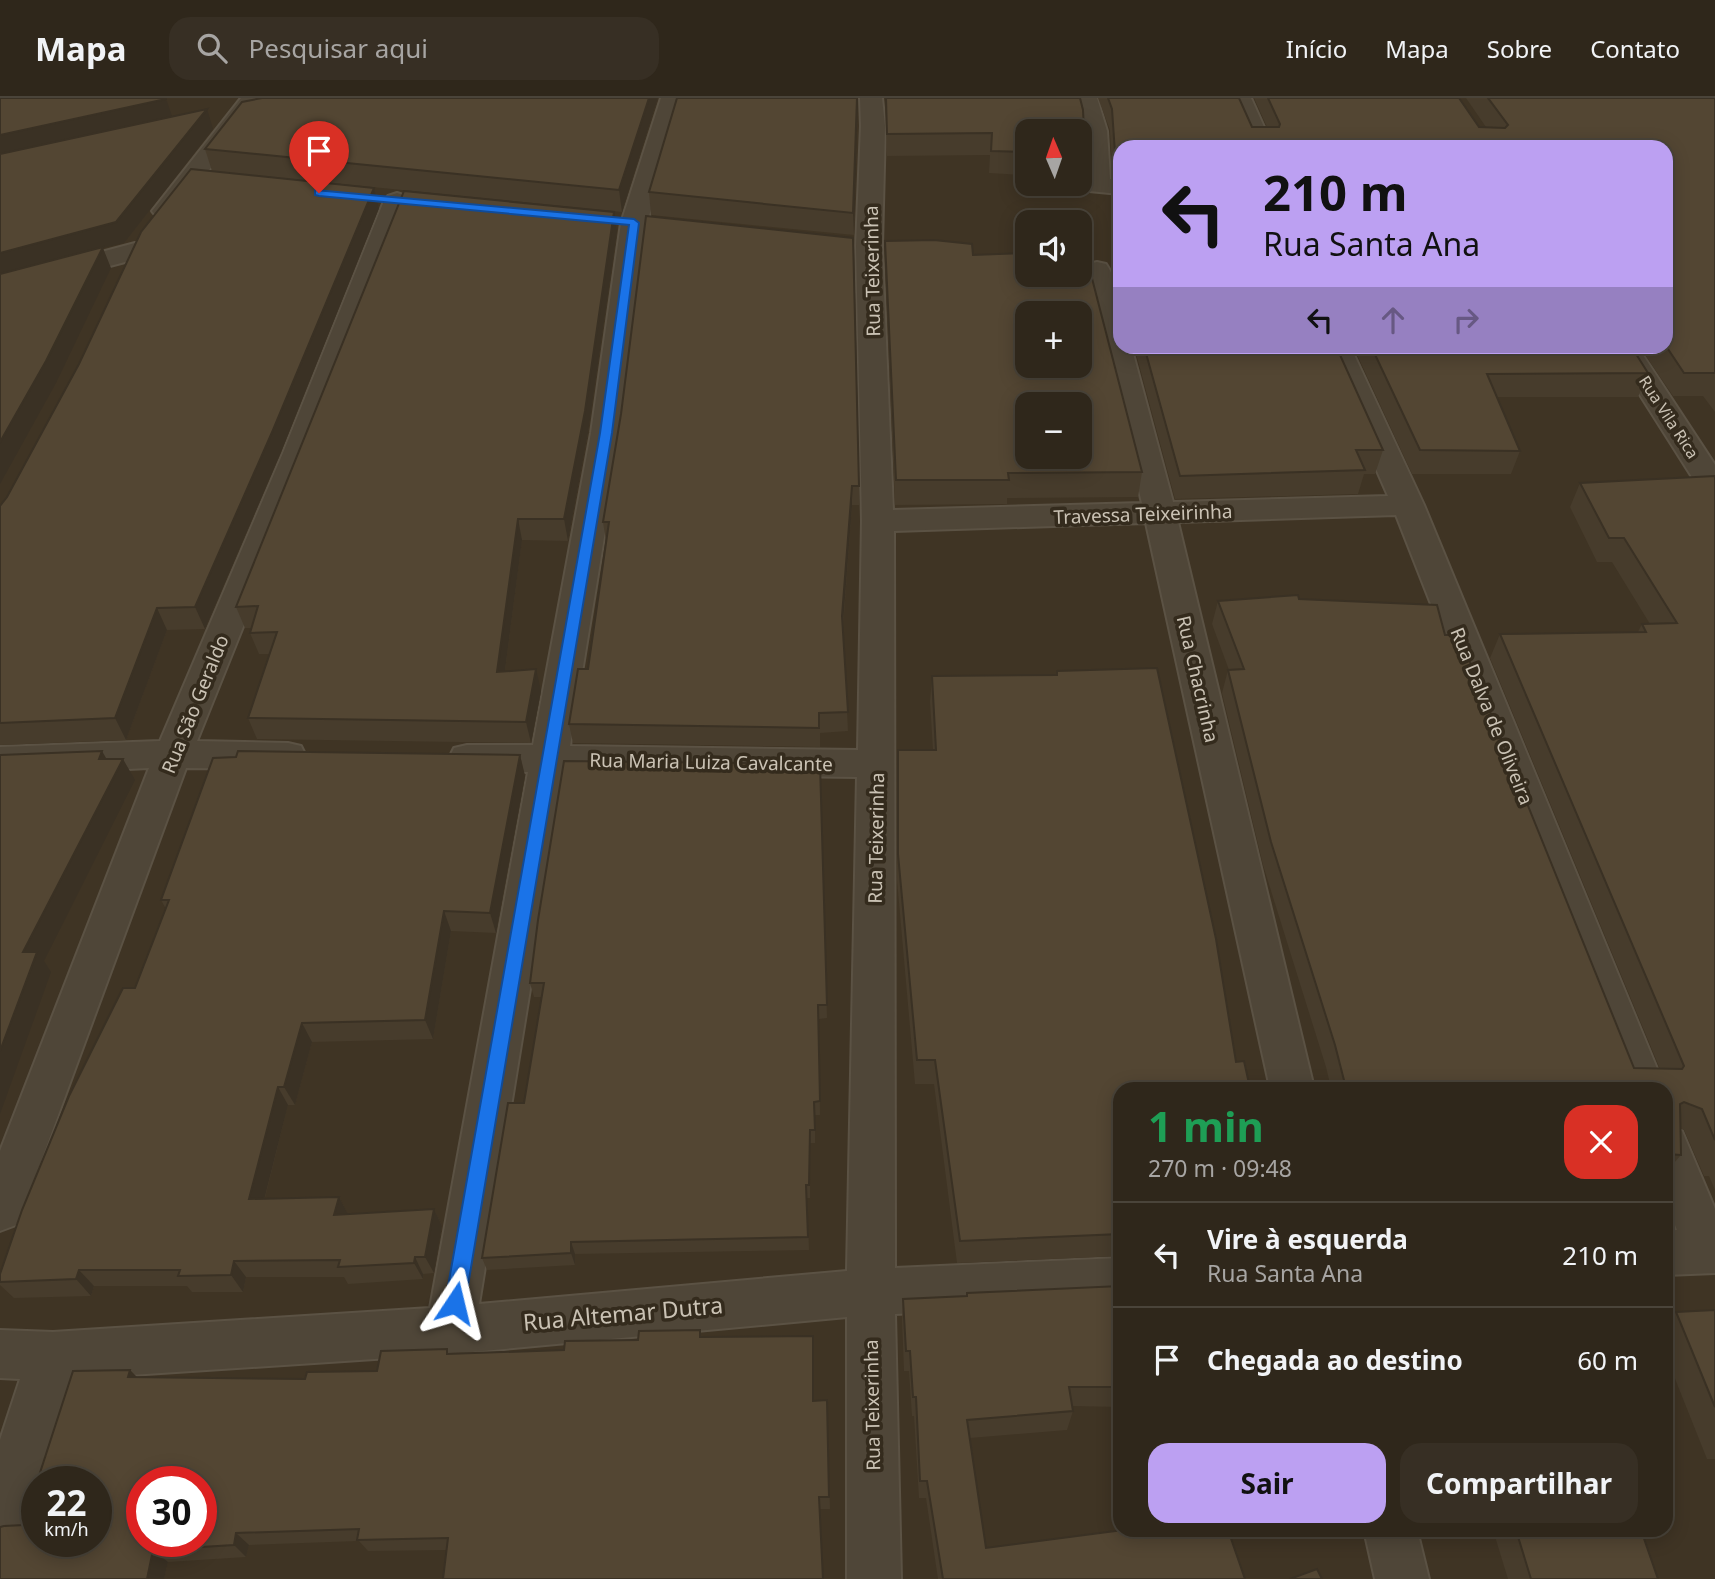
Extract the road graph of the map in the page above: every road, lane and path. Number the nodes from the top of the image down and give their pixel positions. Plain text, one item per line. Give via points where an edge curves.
1 (672, 98) edge
2 (871, 98) edge
3 (1086, 98) edge
4 (1240, 98) edge
5 (235, 113) edge
6 (1258, 140) edge
7 (189, 179) junction
8 (216, 182) edge
9 (1109, 187) edge
10 (397, 201) edge
11 (135, 251) junction
12 (1099, 270) edge
13 (0, 287) edge
14 (118, 287) edge
15 (1113, 326) edge
16 (1120, 354) edge
17 (1340, 354) edge
18 (1628, 354) edge
19 (1715, 489) edge
20 (1408, 505) junction
21 (1160, 513) junction
22 (878, 522) junction
23 (173, 754) junction
24 (327, 757) edge
25 (438, 758) edge
26 (549, 760) junction
27 (0, 761) edge
28 (877, 764) junction
29 (1291, 1082) edge
30 (1641, 1082) edge
31 (1673, 1169) edge
32 (0, 1210) edge
33 (1697, 1252) edge
34 (1113, 1282) edge
35 (870, 1292) junction
36 (450, 1330) junction
37 (0, 1354) edge
38 (53, 1356) junction
39 (0, 1518) edge
40 (1393, 1537) edge
41 (874, 1579) edge
42 (1402, 1579) edge

1 - 26 street via 635,223 606,433
2 - 22 street, Rua Teixerinha via 869,246
3 - 9 street
4 - 6 street
5 - 7 street
7 - 8 street
7 - 11 street
10 - 23 street, Rua São Geraldo
11 - 13 street
11 - 14 street
12 - 15 street, Rua Chacrinha
16 - 21 street, Rua Chacrinha
17 - 20 street, Rua Dalva de Oliveira
18 - 19 street, Rua Vila Rica
20 - 21 street, Travessa Teixeirinha
20 - 30 street, Rua Dalva de Oliveira
21 - 22 street, Travessa Teixeirinha
21 - 29 street, Rua Chacrinha
22 - 28 street, Rua Teixerinha
23 - 24 street
23 - 27 street
23 - 32 street, Rua São Geraldo
25 - 26 street, Rua Maria Luiza Cavalcante
26 - 28 street, Rua Maria Luiza Cavalcante
26 - 36 street
28 - 35 street, Rua Teixerinha
31 - 33 street
34 - 35 street, Rua Altemar Dutra
35 - 36 street, Rua Altemar Dutra
35 - 41 street, Rua Teixerinha
36 - 38 street, Rua Altemar Dutra
37 - 38 street, Rua Altemar Dutra
38 - 39 street
40 - 42 street

